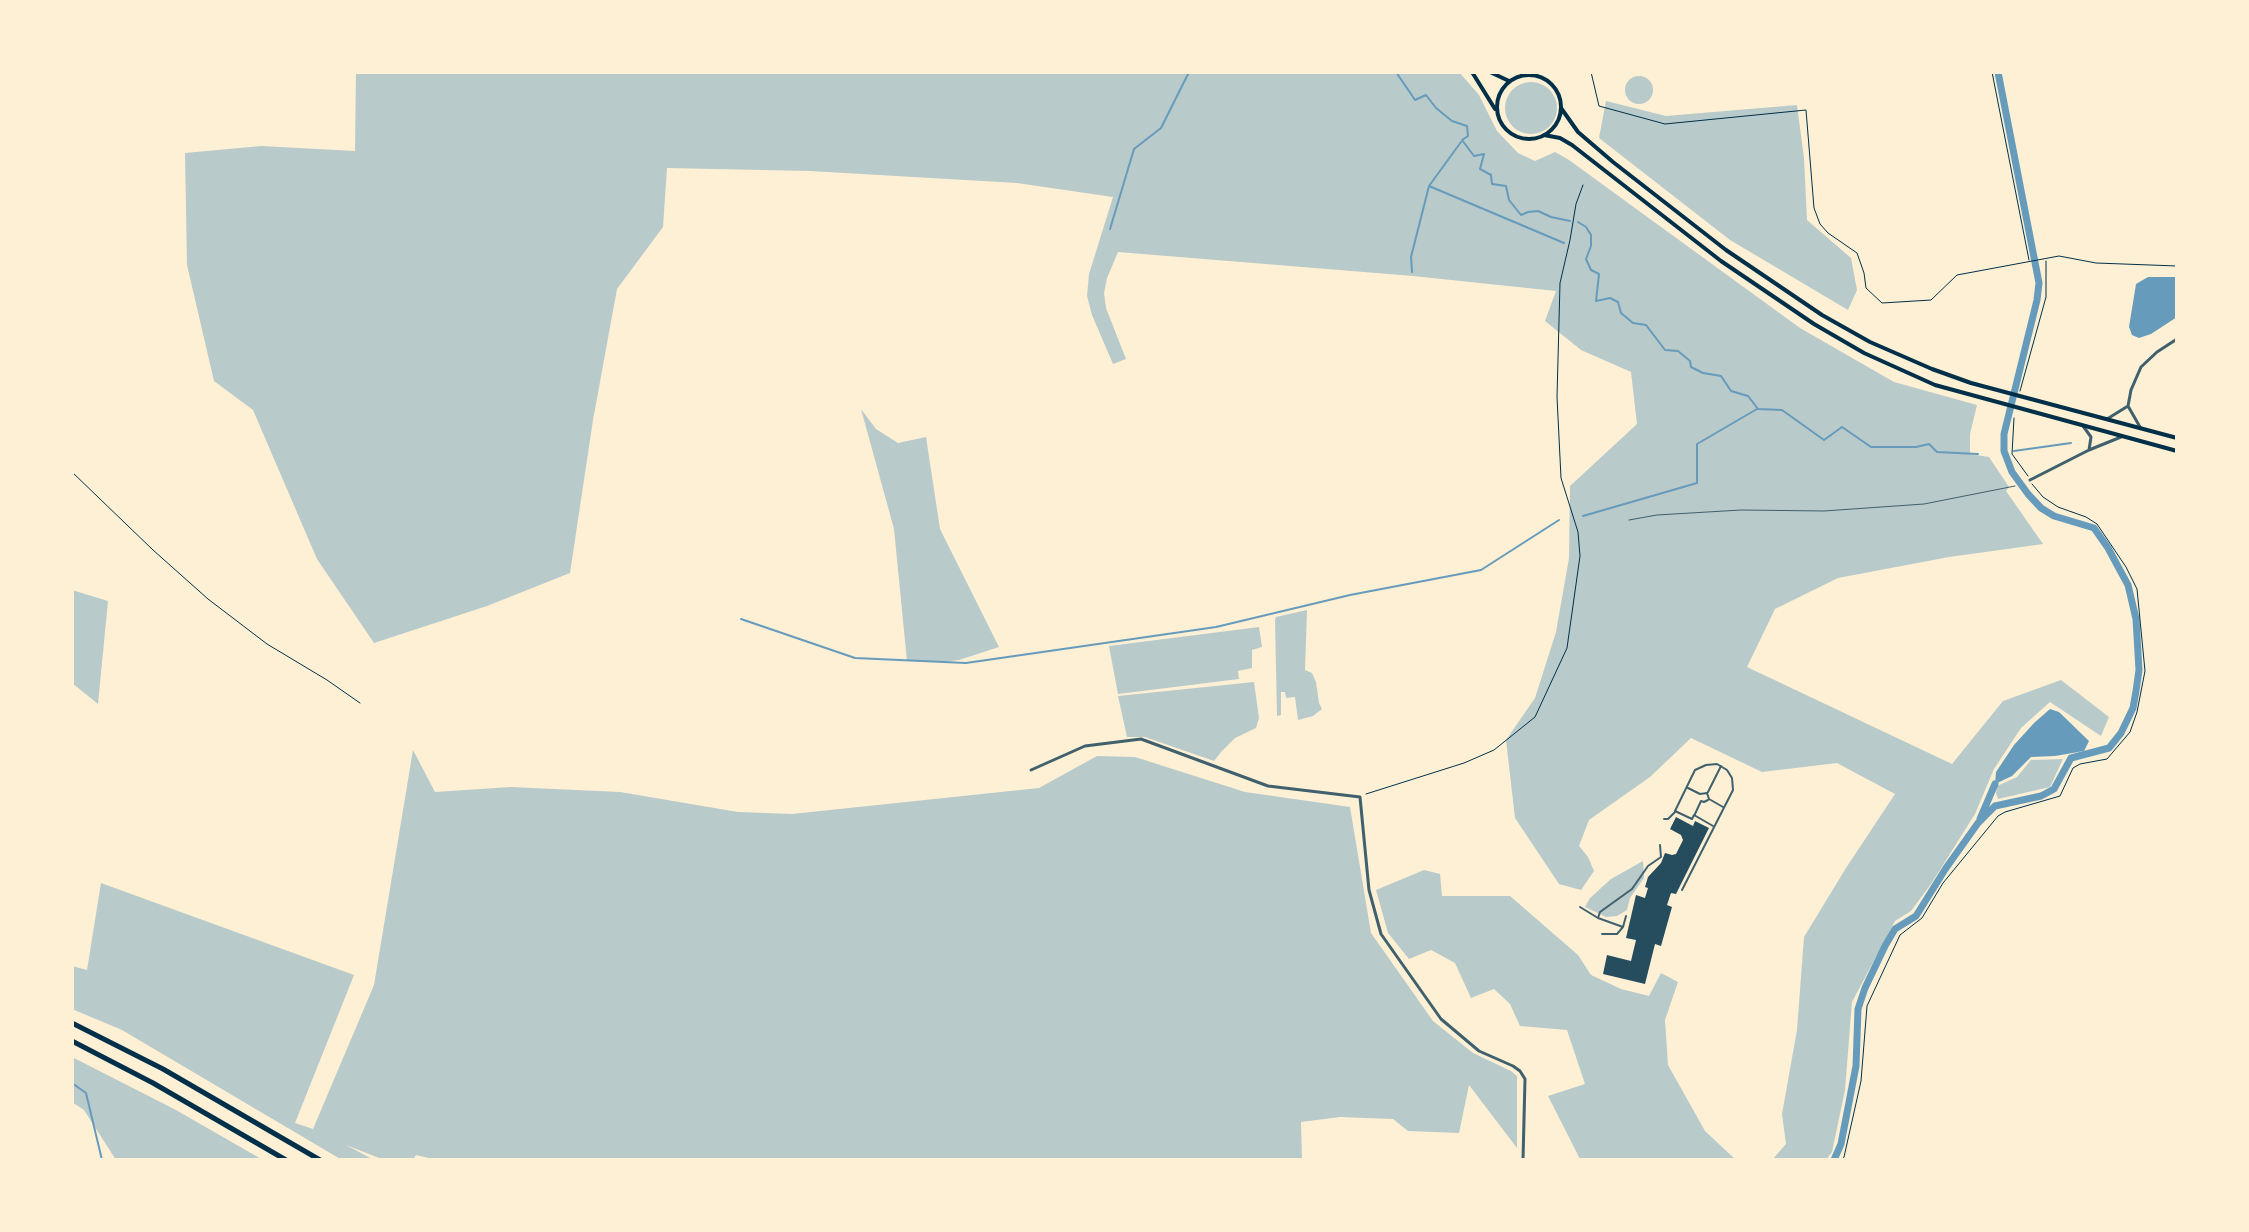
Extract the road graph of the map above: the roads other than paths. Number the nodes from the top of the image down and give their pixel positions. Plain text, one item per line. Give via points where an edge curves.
1 (1472, 72) edge
2 (1490, 72) edge
3 (1510, 81) junction
4 (1561, 108) junction
5 (1498, 115) junction
6 (1544, 135) junction
7 (2177, 339) edge
8 (2128, 406) junction
9 (2107, 419) junction
10 (2083, 426) junction
11 (2140, 428) junction
12 (2124, 436) junction
13 (2177, 438) edge
14 (2089, 450) junction
15 (2177, 451) edge
16 (2029, 480) road end
17 (2015, 486) dead end
18 (1629, 520) dead end
19 (1721, 766) junction
20 (1031, 770) dead end
21 (1688, 788) dead end
22 (1707, 793) junction
23 (1700, 794) junction
24 (1709, 799) junction
25 (1701, 801) junction
26 (1724, 807) junction
27 (1675, 811) junction
28 (1695, 814) dead end
29 (1664, 819) dead end
30 (1713, 826) junction
31 (1660, 845) dead end
32 (1682, 890) dead end
33 (1580, 907) dead end
34 (1626, 916) dead end
35 (1598, 918) junction
36 (1623, 927) junction
37 (1602, 934) dead end
38 (72, 1023) edge
39 (72, 1041) edge
40 (286, 1160) edge
41 (320, 1160) edge
42 (1523, 1160) edge

1 - 5 main road
2 - 3 main road
3 - 4 main road via 1525,75 1544,79 1557,92
3 - 5 main road via 1498,96
4 - 6 main road
4 - 9 main road via 1578,132 1613,162 1726,250 1822,315 1932,369
5 - 6 main road via 1514,135
6 - 10 main road via 1572,145 1721,261 1814,324 1935,385
7 - 8 street via 2141,367
8 - 9 street
8 - 11 street
9 - 11 main road
10 - 12 main road
10 - 14 street via 2091,437
11 - 13 main road
12 - 14 street
12 - 15 main road
14 - 16 street
17 - 18 lane via 1924,504
19 - 22 street
19 - 26 street via 1732,778 1733,790
19 - 27 street via 1695,770
20 - 42 street via 1085,746 1141,739 1268,786 1360,797 1369,890 1381,934 1441,1019 1525,1079
21 - 23 street
22 - 23 street
22 - 24 street
23 - 25 street
24 - 25 street
24 - 26 street
25 - 28 street
26 - 30 street
27 - 29 street
27 - 30 street
30 - 32 street
31 - 35 street via 1661,857
33 - 35 street
34 - 36 street
35 - 36 street
36 - 37 street via 1617,934
38 - 41 highway
39 - 40 highway

